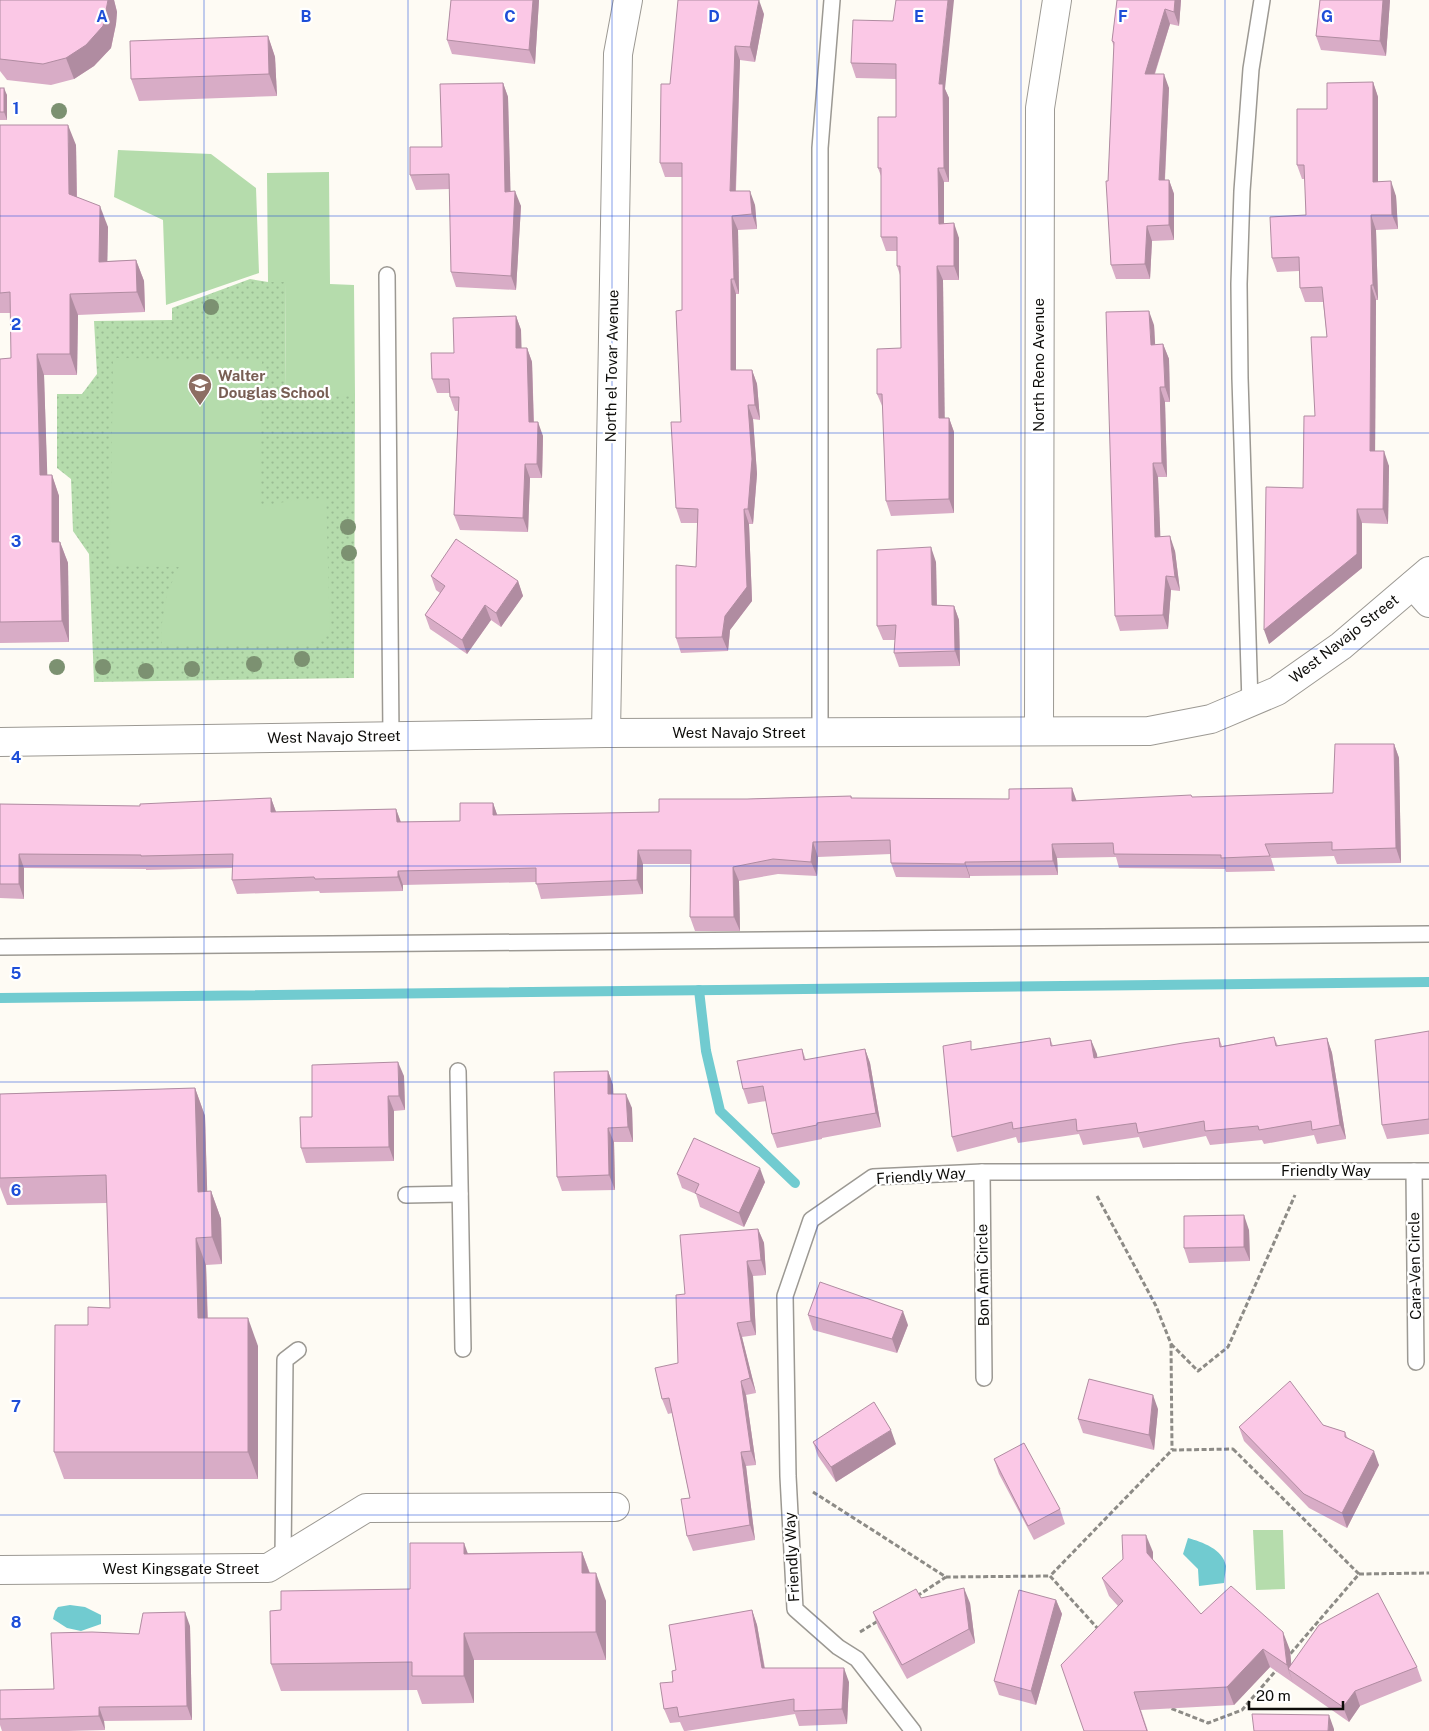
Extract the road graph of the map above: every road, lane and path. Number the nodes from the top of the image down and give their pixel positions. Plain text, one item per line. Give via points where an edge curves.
1 (628, 0) edge
2 (832, 0) edge
3 (1057, 0) edge
4 (1262, 0) edge
5 (387, 275) dead end
6 (1424, 586) edge
7 (1250, 704) junction
8 (1039, 731) junction
9 (820, 732) junction
10 (606, 734) junction
11 (392, 737) junction
12 (0, 742) edge
13 (1429, 934) edge
14 (0, 947) edge
15 (458, 1071) dead end
16 (1305, 1171) junction
17 (1422, 1171) edge
18 (982, 1172) junction
19 (1084, 1172) junction
20 (460, 1194) junction
21 (406, 1195) dead end
22 (1171, 1344) junction
23 (463, 1349) dead end
24 (298, 1350) dead end
25 (1416, 1362) dead end
26 (984, 1378) dead end
27 (1172, 1450) junction
28 (788, 1476) junction
29 (615, 1506) dead end
30 (283, 1559) junction
31 (0, 1570) edge
32 (1429, 1573) edge
33 (1359, 1574) junction
34 (1050, 1576) junction
35 (946, 1578) junction
36 (913, 1599) edge
37 (880, 1620) edge
38 (838, 1647) junction
39 (913, 1731) edge

1 - 10 street, North el Tovar Avenue via 618,54
2 - 9 lane via 820,148
3 - 8 street, North Reno Avenue via 1040,108
4 - 7 lane via 1251,69 1239,284
5 - 11 lane
6 - 7 street, West Navajo Street via 1277,692
7 - 8 street, West Navajo Street via 1211,719 1150,731
8 - 9 street, West Navajo Street
9 - 10 street, West Navajo Street
10 - 11 street, West Navajo Street
11 - 12 street, West Navajo Street
13 - 14 lane
15 - 20 lane
16 - 17 lane, Friendly Way
16 - 19 lane, Friendly Way
16 - 22 path via 1228,1347 1198,1370
17 - 25 lane, Cara-Ven Circle
18 - 19 lane, Friendly Way
18 - 26 lane, Bon Ami Circle
18 - 28 lane, Friendly Way via 873,1177 811,1220 785,1296
19 - 22 path via 1156,1306
20 - 21 lane
20 - 23 lane
22 - 27 path
24 - 30 lane via 285,1360
27 - 33 path via 1233,1449
27 - 34 path
28 - 35 path
28 - 38 lane, Friendly Way via 795,1609
29 - 30 street, West Kingsgate Street via 366,1508
30 - 31 street, West Kingsgate Street via 268,1568
32 - 33 path
33 - 34 path via 1242,1710 1208,1723 1170,1708
34 - 35 path
35 - 36 path
37 - 38 path
38 - 39 lane, Friendly Way via 857,1659

